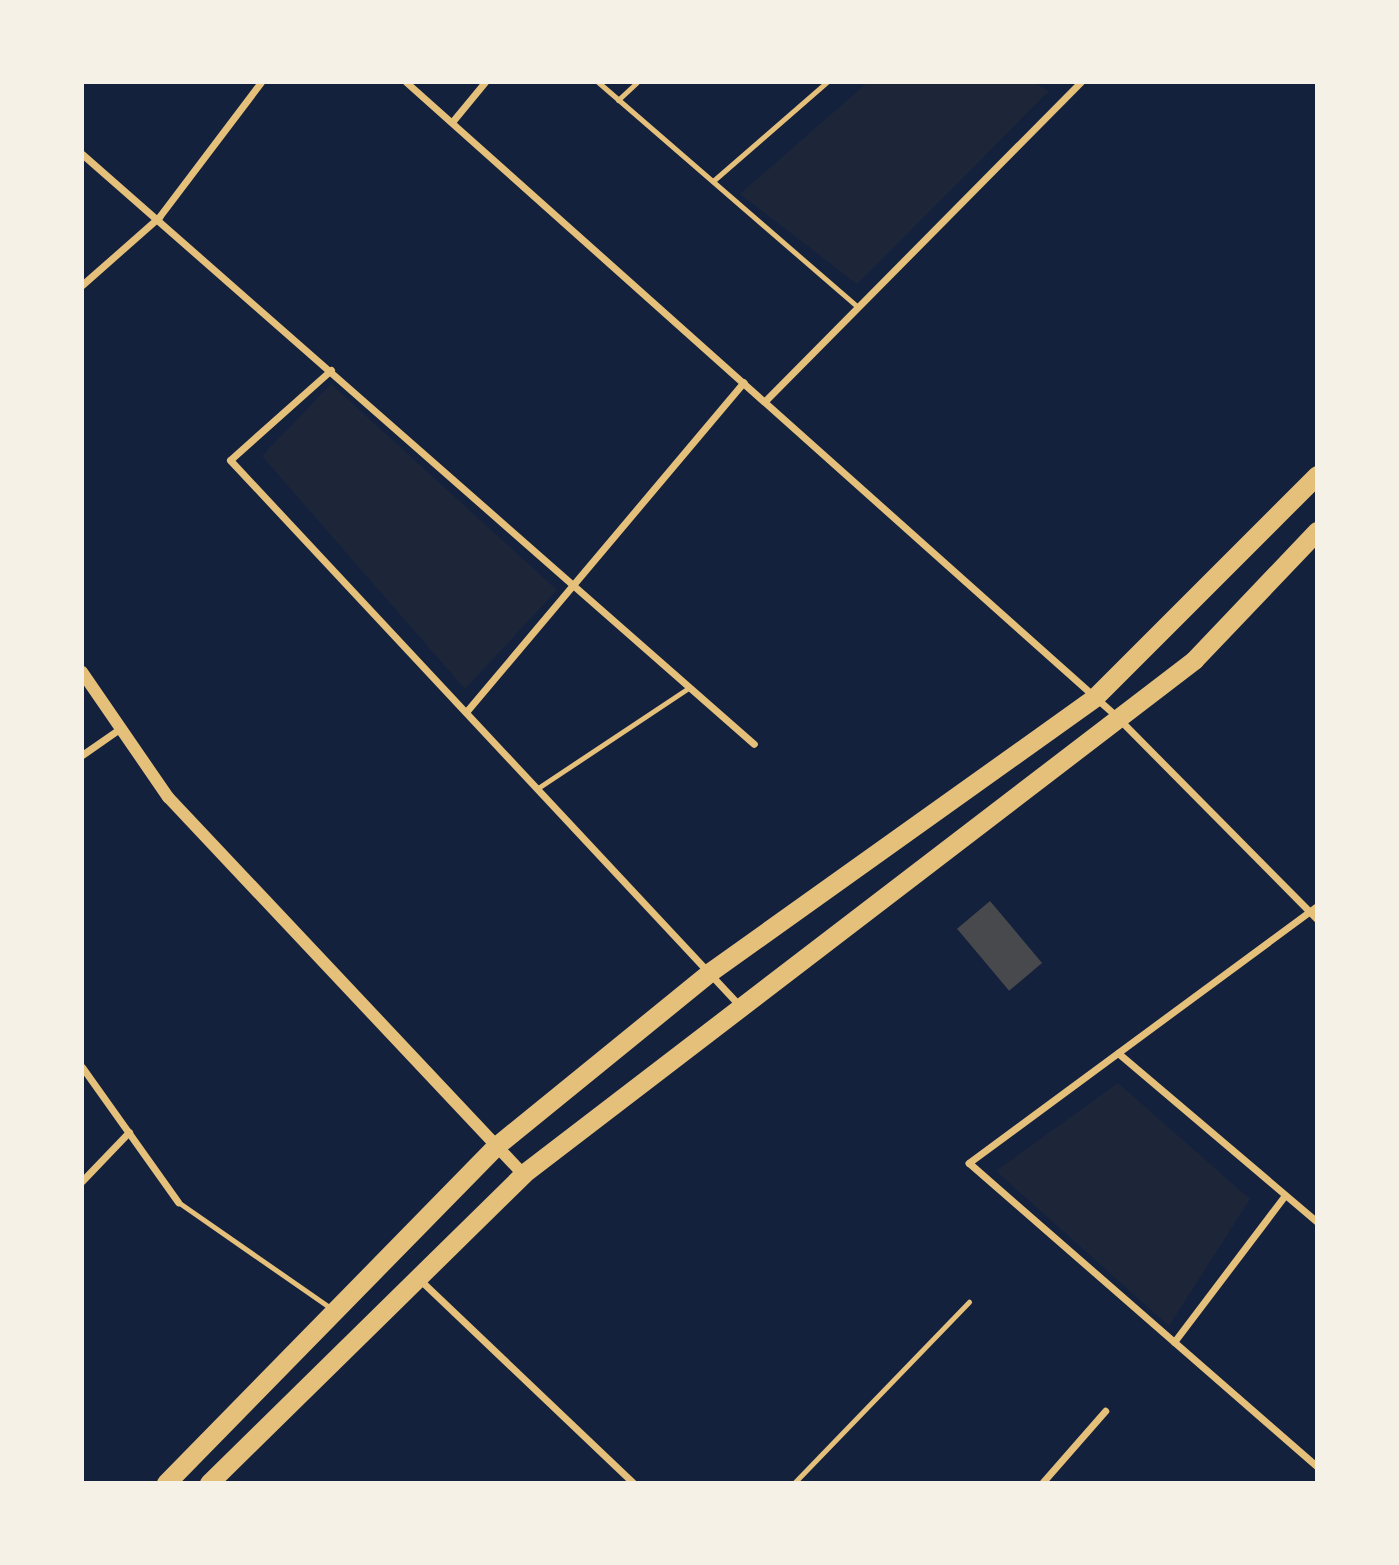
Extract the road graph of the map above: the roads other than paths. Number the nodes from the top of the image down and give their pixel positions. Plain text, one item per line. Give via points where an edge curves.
1 (261, 82) edge
2 (406, 82) edge
3 (485, 82) edge
4 (598, 82) edge
5 (637, 82) edge
6 (827, 82) edge
7 (1076, 84) edge
8 (618, 100) junction
9 (452, 122) junction
10 (82, 154) edge
11 (713, 181) junction
12 (159, 217) junction
13 (82, 285) edge
14 (858, 307) junction
15 (331, 370) junction
16 (744, 382) junction
17 (765, 401) junction
18 (1317, 475) edge
19 (1317, 531) edge
20 (576, 587) junction
21 (82, 672) edge
22 (690, 687) junction
23 (1095, 697) junction
24 (466, 712) junction
25 (1115, 715) junction
26 (121, 728) junction
27 (754, 744) dead end
28 (82, 755) edge
29 (538, 788) junction
30 (1317, 906) edge
31 (1310, 913) junction
32 (1317, 919) edge
33 (710, 972) junction
34 (739, 1005) junction
35 (1118, 1054) junction
36 (82, 1067) edge
37 (129, 1132) junction
38 (496, 1146) junction
39 (523, 1174) junction
40 (82, 1181) edge
41 (1285, 1195) junction
42 (178, 1202) joint
43 (1317, 1222) edge
44 (416, 1277) junction
45 (969, 1302) dead end
46 (334, 1310) junction
47 (1174, 1342) junction
48 (1105, 1410) dead end
49 (1317, 1467) edge
50 (166, 1483) edge
51 (209, 1483) edge
52 (633, 1483) edge
53 (794, 1483) edge
54 (1042, 1483) edge

1 - 12 street
2 - 9 street
3 - 9 street
4 - 8 lane
5 - 8 lane
6 - 11 lane
7 - 14 street
8 - 11 lane
9 - 16 street
10 - 12 street
11 - 14 lane
12 - 13 street
12 - 15 street
14 - 17 street
15 - 20 street
15 - 24 street via 230,460
16 - 17 street
16 - 20 street
17 - 23 street
18 - 23 highway
19 - 25 highway via 1194,660
20 - 22 street
20 - 24 street
21 - 26 street
22 - 27 street
22 - 29 lane
23 - 25 street
23 - 33 highway
24 - 29 street
25 - 31 street
25 - 34 highway
26 - 28 street
26 - 38 street via 168,797
29 - 33 street
30 - 31 street
31 - 32 street
31 - 35 street
33 - 34 street
33 - 38 highway
34 - 39 highway
35 - 41 street
35 - 47 street via 969,1163
36 - 37 street
37 - 40 street
37 - 42 street
38 - 39 street
38 - 46 highway
39 - 44 highway
41 - 43 street
41 - 47 street
42 - 46 lane
44 - 51 highway
44 - 52 street
45 - 53 lane
46 - 50 highway
47 - 49 street
48 - 54 street

